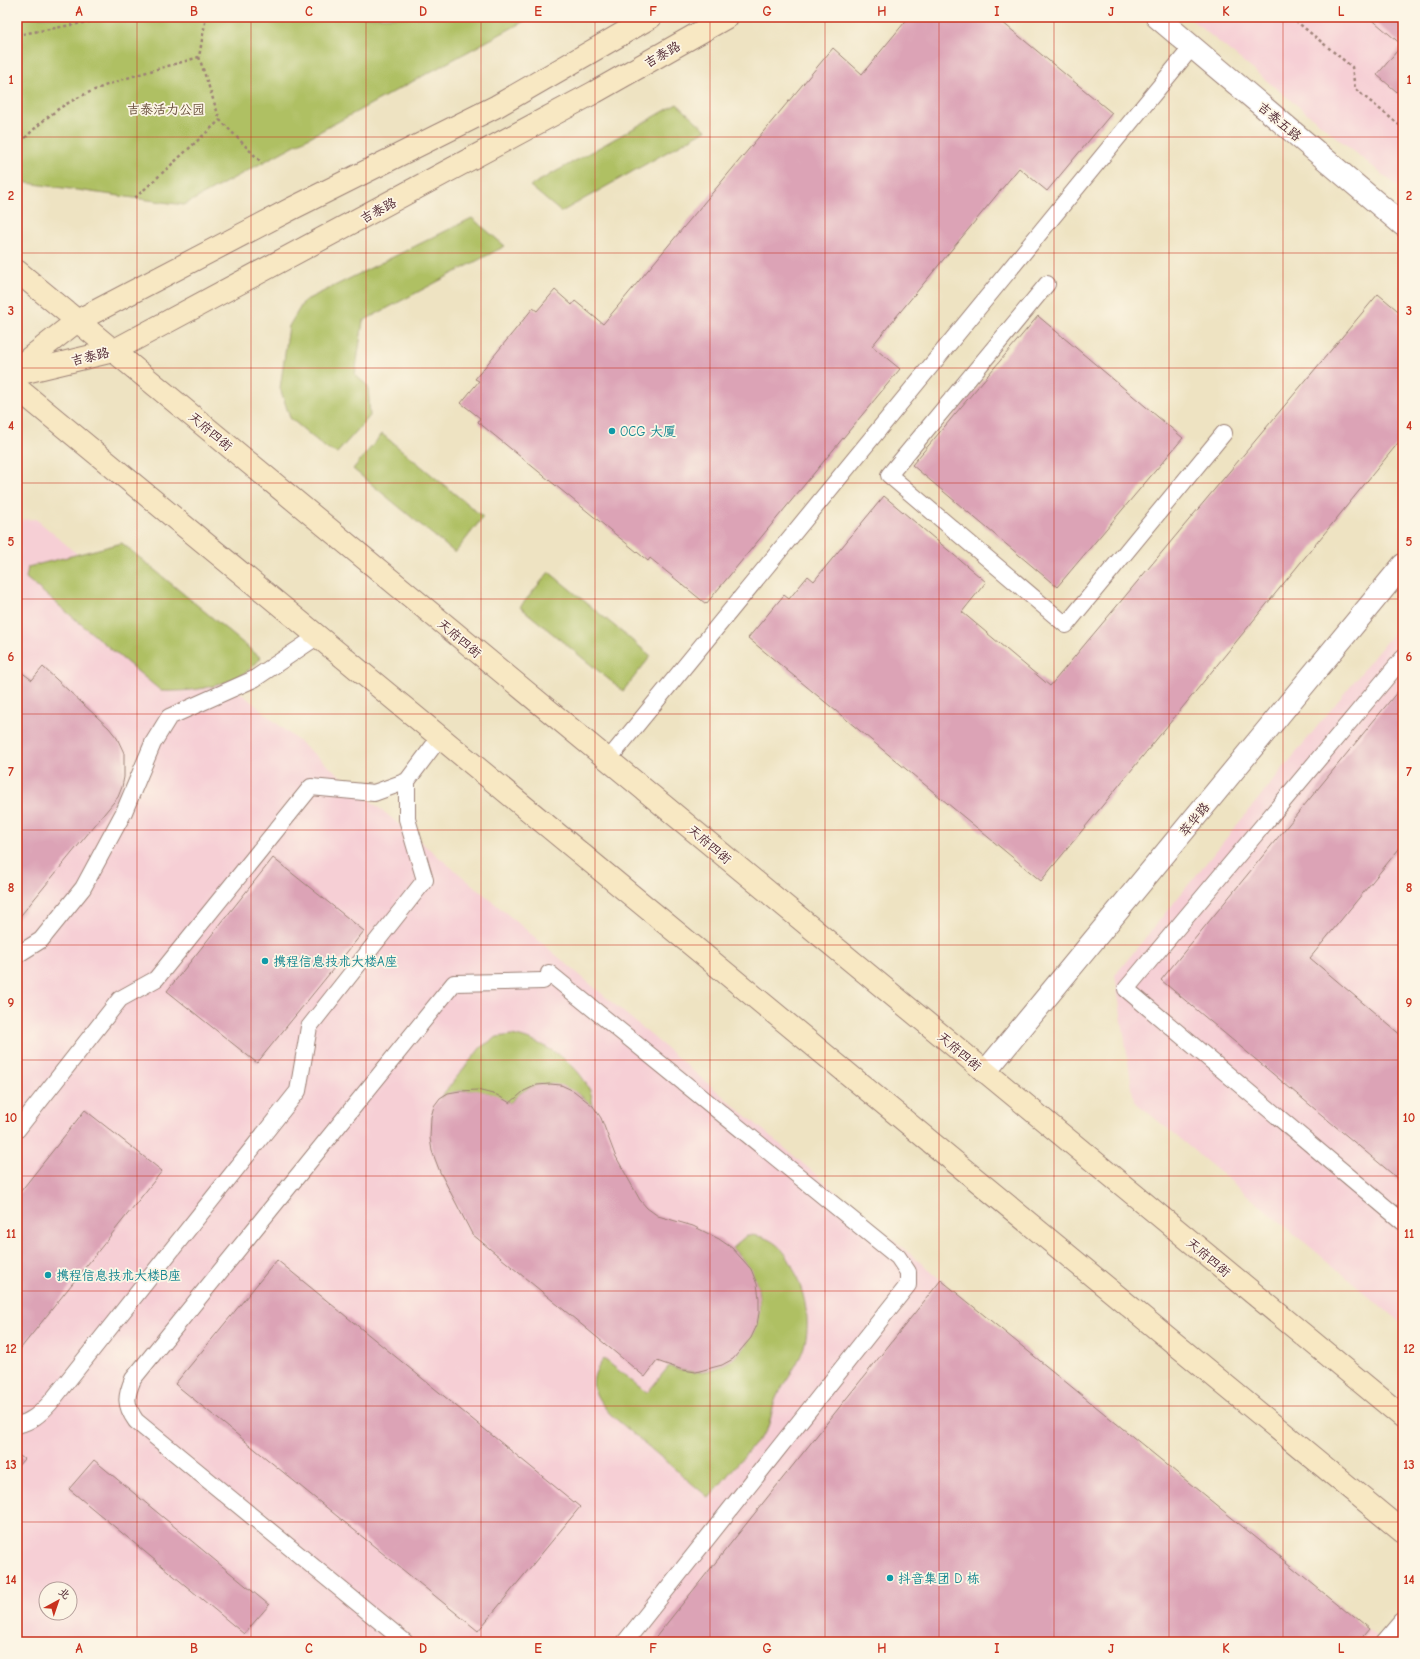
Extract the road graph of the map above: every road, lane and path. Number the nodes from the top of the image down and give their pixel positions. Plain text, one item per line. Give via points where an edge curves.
1 (115, 17) edge
2 (206, 17) edge
3 (651, 17) edge
4 (727, 17) edge
5 (1156, 17) edge
6 (1291, 17) edge
7 (17, 35) edge
8 (1192, 47) junction
9 (198, 57) junction
10 (220, 120) junction
11 (1403, 128) edge
12 (17, 147) edge
13 (262, 163) dead end
14 (135, 198) dead end
15 (1403, 225) edge
16 (17, 271) edge
17 (1047, 284) dead end
18 (77, 321) junction
19 (113, 351) junction
20 (17, 368) edge
21 (17, 374) edge
22 (17, 388) edge
23 (1224, 433) dead end
24 (1403, 565) edge
25 (318, 636) junction
26 (1403, 658) edge
27 (440, 737) junction
28 (608, 760) junction
29 (408, 781) junction
30 (17, 956) edge
31 (986, 1072) junction
32 (17, 1130) edge
33 (1403, 1222) edge
34 (1403, 1417) edge
35 (17, 1425) edge
36 (1403, 1532) edge
37 (1403, 1620) edge
38 (405, 1642) edge
39 (625, 1642) edge
40 (1384, 1642) edge

1 - 7 path
2 - 9 path
3 - 18 main road via 497,106 291,208
4 - 19 main road, 吉泰路 via 595,92
5 - 8 street, 吉泰五路
6 - 11 path via 1352,67 1355,89
8 - 15 street, 吉泰五路
8 - 28 lane
9 - 10 path
9 - 12 path via 110,84 63,106 32,130
10 - 13 path
10 - 14 path
16 - 18 main road, 天府四街
17 - 23 lane via 889,474 1066,625
18 - 19 main road, 天府四街
18 - 20 main road
19 - 21 main road, 吉泰路
19 - 28 main road, 天府四街
22 - 25 main road
24 - 31 street, 萃华路
25 - 27 main road
25 - 30 lane via 254,679 169,717 153,743 124,812 83,888 41,940
26 - 33 lane via 1126,989
27 - 29 lane
27 - 36 main road
28 - 31 main road, 天府四街
29 - 32 lane via 374,793 311,787 156,979 120,999
29 - 35 lane via 407,819 425,880 309,1027 298,1091 50,1403 40,1414 26,1423
31 - 34 main road, 天府四街
37 - 40 lane
38 - 39 lane via 136,1420 128,1410 127,1394 133,1379 454,983 546,977 898,1257 908,1272 908,1285

